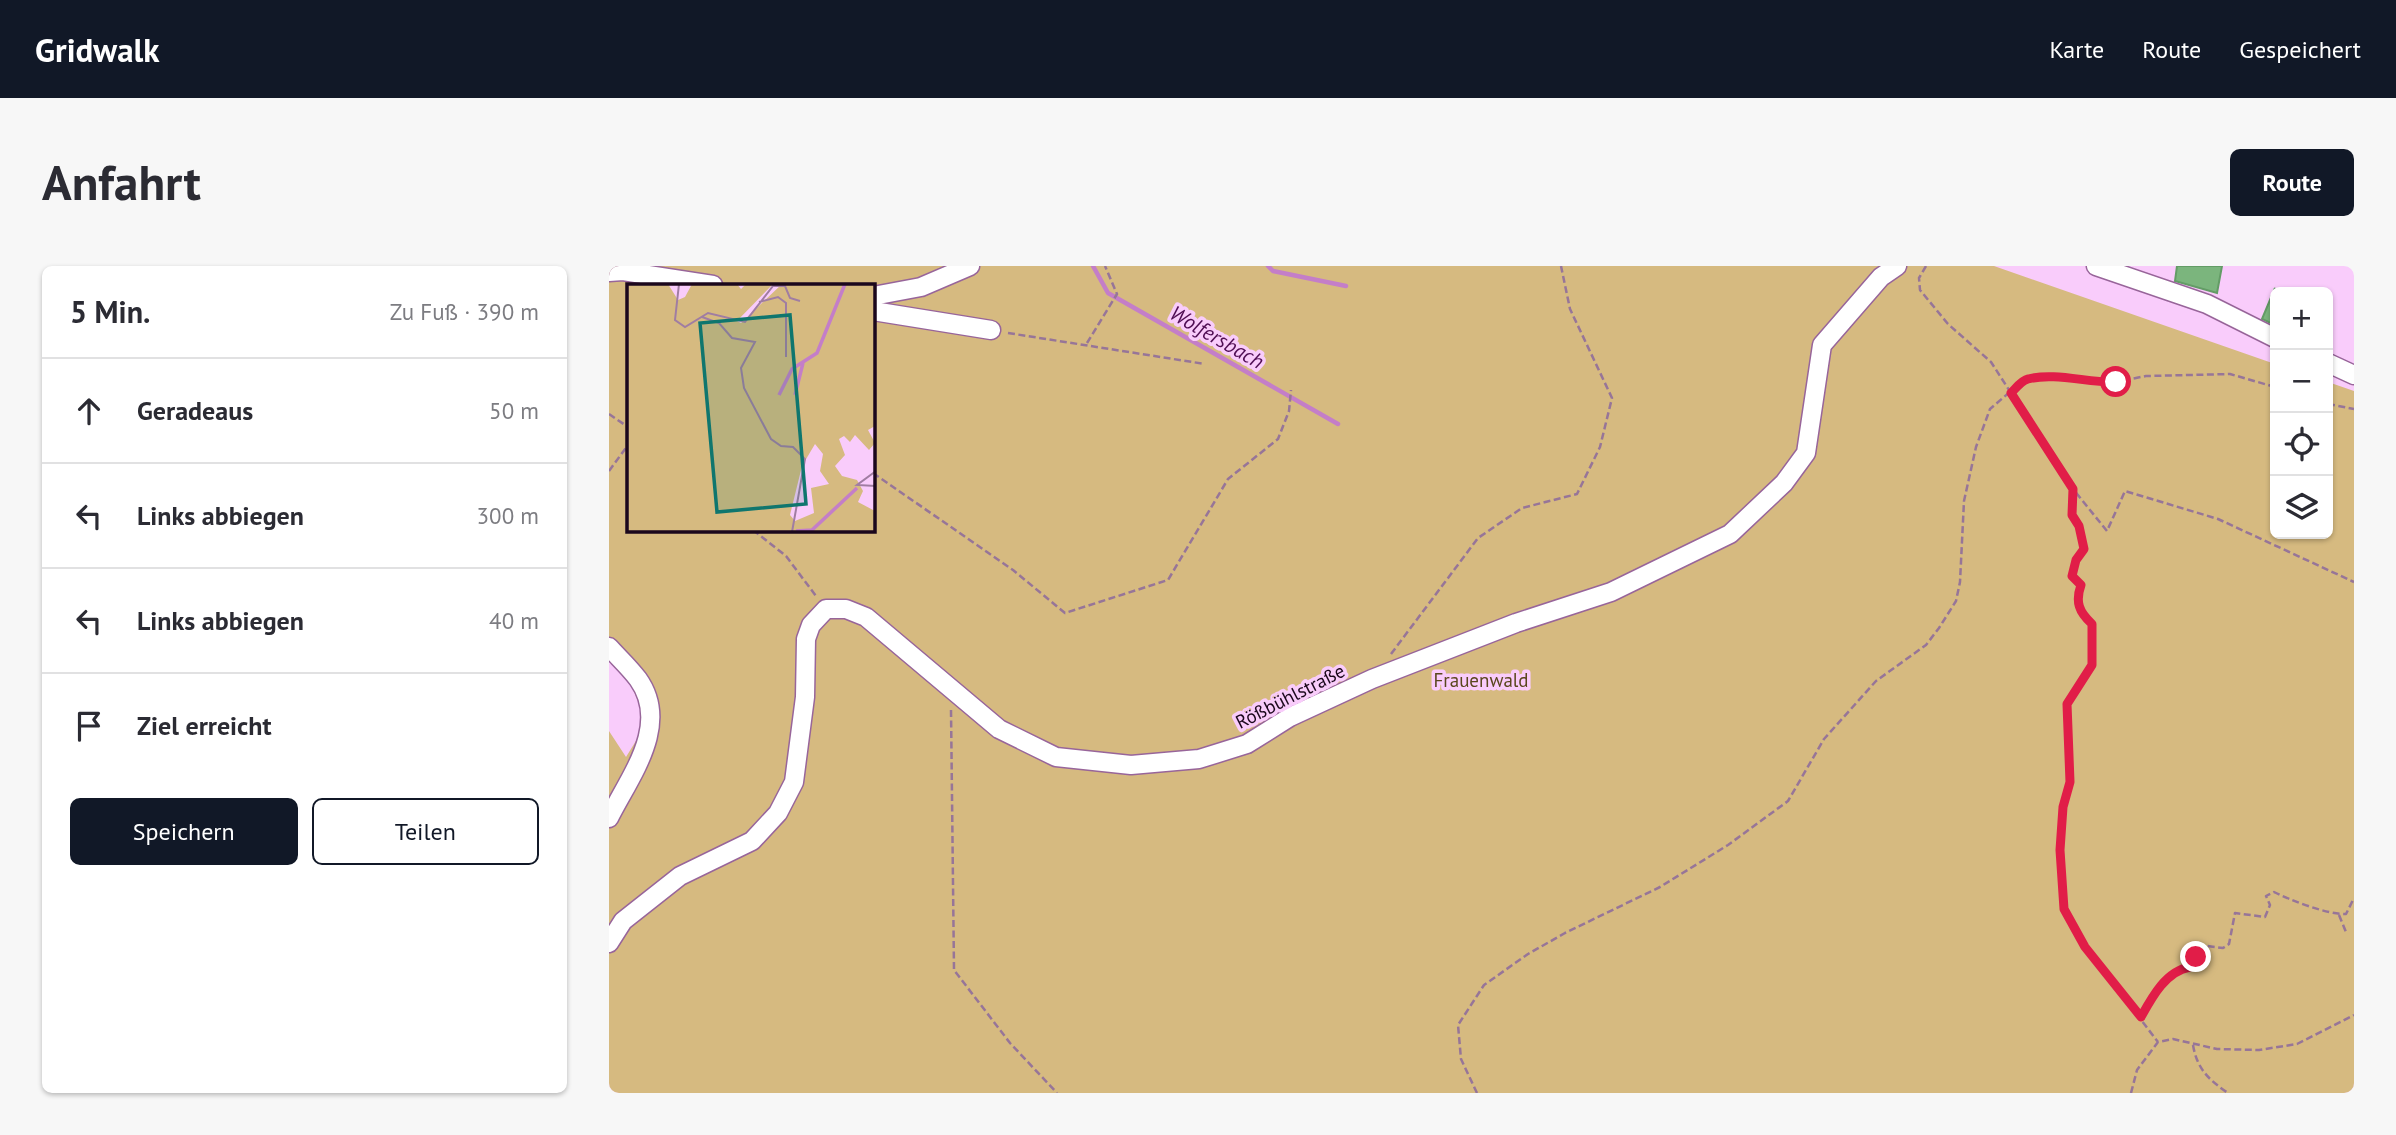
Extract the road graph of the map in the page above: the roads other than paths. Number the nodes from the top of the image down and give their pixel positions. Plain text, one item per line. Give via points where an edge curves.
1 (970, 266) edge
2 (1897, 266) edge
3 (2095, 266) edge
4 (609, 272) edge
5 (707, 284) edge
6 (875, 296) edge
7 (875, 311) edge
8 (991, 330) road end
9 (2270, 335) edge
10 (2333, 365) edge
11 (2354, 375) edge
12 (609, 647) edge
13 (609, 818) edge
14 (609, 943) edge

1 - 6 street via 921,287
2 - 14 street, Rößbühlstraße via 1881,277 1822,345 1806,453 1784,483 1730,534 1611,592 1372,679 1290,717 1247,744 1199,759 1131,765 1056,757 999,729 866,617 846,608 826,609 811,625 806,639 805,697 794,782 778,813 752,841 671,883 623,920
3 - 9 street via 2207,303
4 - 5 street
7 - 8 street
10 - 11 street
12 - 13 street via 639,681 652,719 648,741

